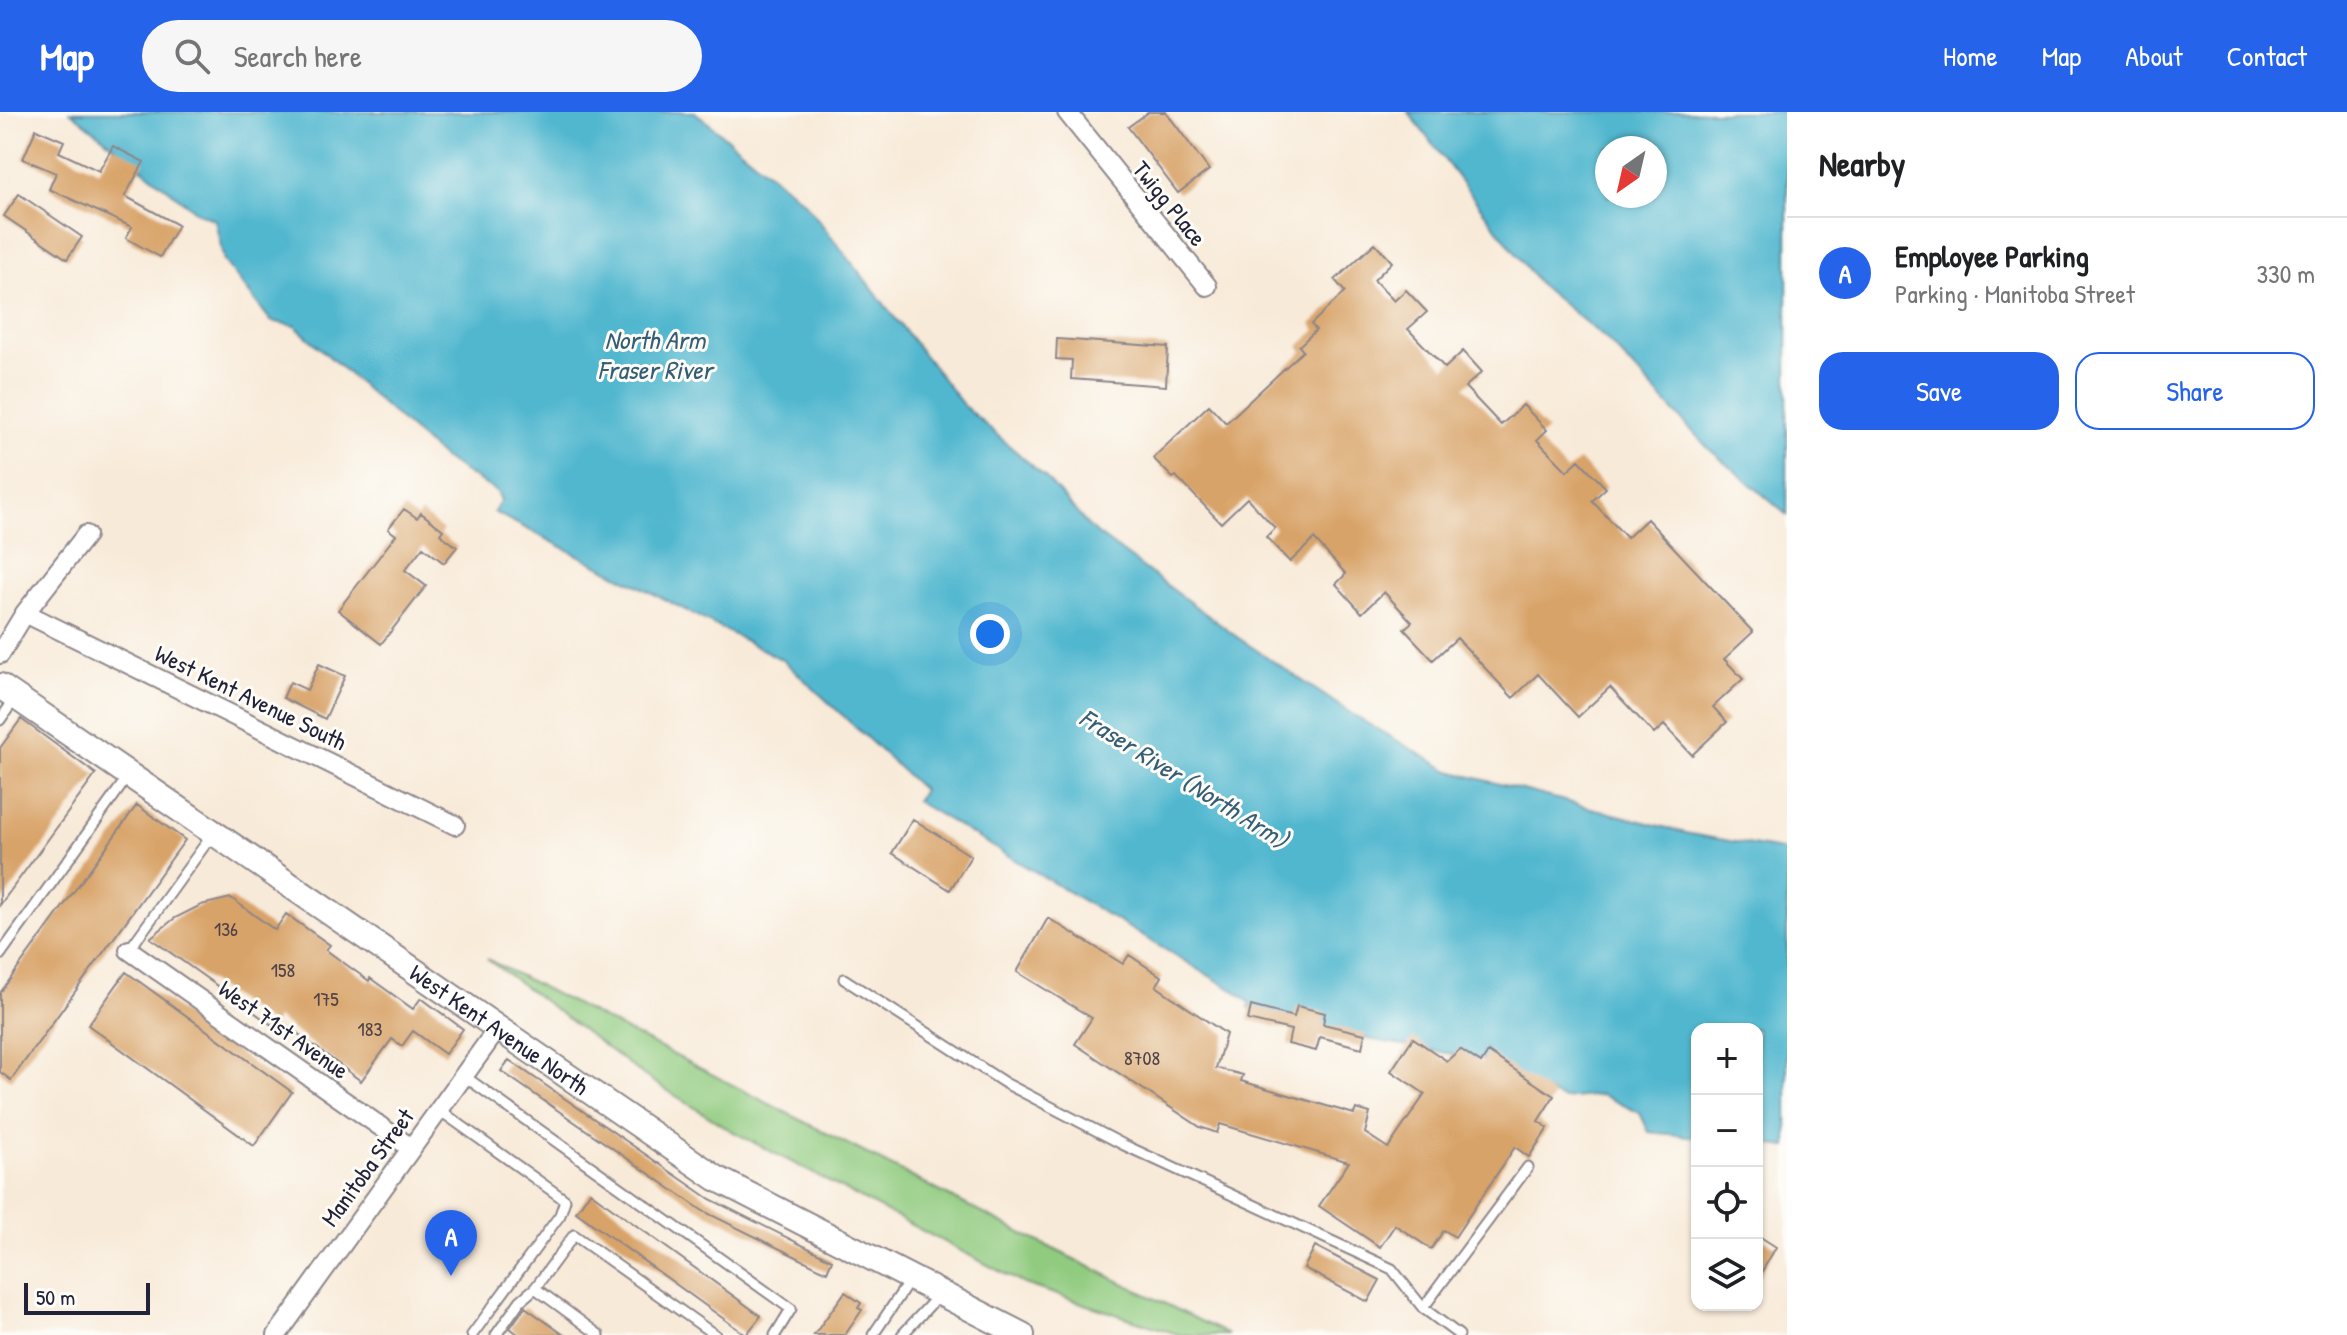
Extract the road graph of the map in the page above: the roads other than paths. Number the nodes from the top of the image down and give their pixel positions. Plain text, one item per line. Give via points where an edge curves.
1 (1067, 112) edge
2 (1207, 286) dead end
3 (86, 535) dead end
4 (25, 613) junction
5 (0, 654) edge
6 (8, 692) edge
7 (0, 720) edge
8 (129, 774) junction
9 (455, 825) dead end
10 (214, 833) junction
11 (129, 950) joint
12 (0, 955) edge
13 (844, 979) dead end
14 (498, 1028) junction
15 (463, 1075) junction
16 (438, 1109) junction
17 (411, 1148) junction
18 (1528, 1167) dead end
19 (910, 1280) junction
20 (535, 1288) junction
21 (940, 1294) junction
22 (1423, 1308) junction
23 (284, 1332) edge
24 (472, 1335) edge
25 (496, 1335) edge
26 (599, 1335) edge
27 (715, 1335) edge
28 (775, 1335) edge
29 (873, 1335) edge
30 (902, 1335) edge
31 (1022, 1335) edge
32 (1459, 1335) edge

1 - 2 street, Twigg Place
3 - 4 street
4 - 5 street
4 - 9 street, West Kent Avenue South
6 - 7 lane
6 - 8 street, West Kent Avenue North
8 - 10 street, West Kent Avenue North
8 - 12 lane
10 - 11 lane
10 - 14 street, West Kent Avenue North
11 - 17 street, West 71st Avenue
13 - 22 lane via 1005,1083 1124,1145 1392,1269
14 - 15 street, Manitoba Street
14 - 19 street, West Kent Avenue North via 716,1178
15 - 16 street, Manitoba Street
15 - 28 lane via 791,1309
16 - 17 street, Manitoba Street
16 - 24 lane via 565,1200 560,1215
17 - 23 street, Manitoba Street
18 - 22 lane
19 - 21 street, West Kent Avenue North
19 - 29 lane
20 - 25 lane
20 - 26 lane
20 - 27 lane via 574,1235
21 - 30 lane
21 - 31 street, West Kent Avenue North
22 - 32 lane

